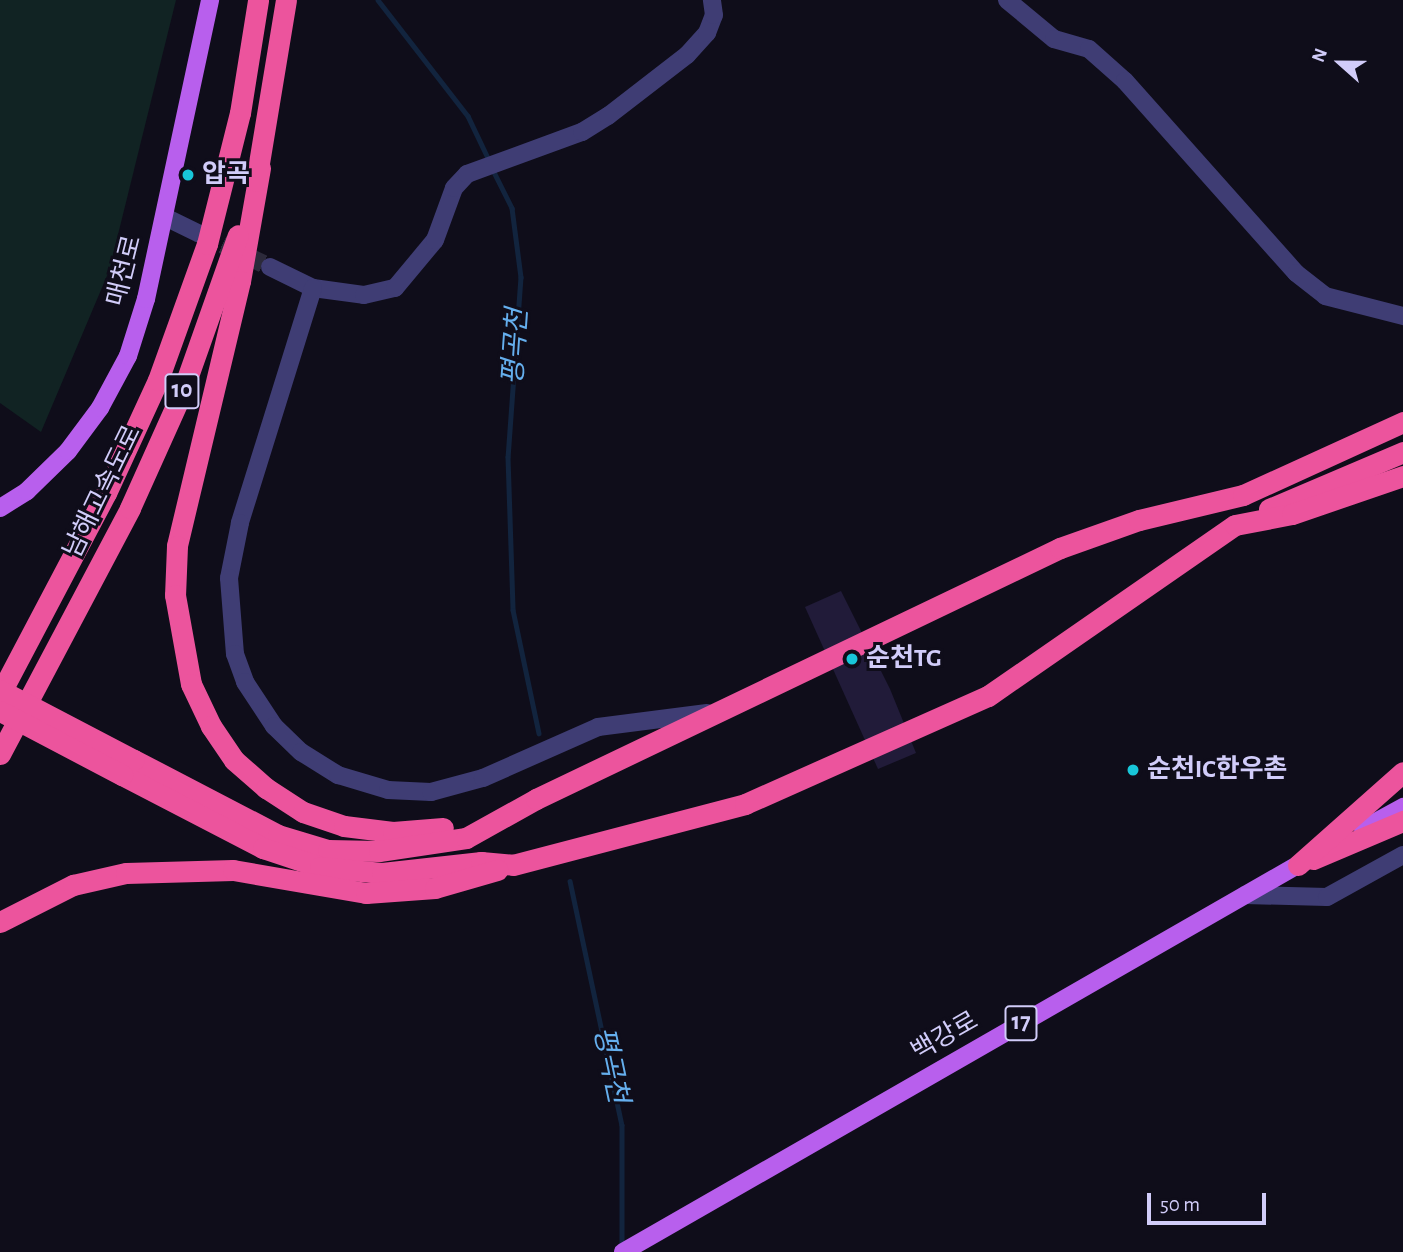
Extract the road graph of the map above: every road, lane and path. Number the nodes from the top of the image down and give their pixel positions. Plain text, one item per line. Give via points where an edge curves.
1 (210, 0) edge
2 (258, 0) edge
3 (286, 0) edge
4 (712, 0) edge
5 (1007, 0) edge
6 (261, 168) junction
7 (165, 217) junction
8 (198, 233) tunnel mouth
9 (270, 267) tunnel mouth
10 (313, 288) junction
11 (1403, 316) edge
12 (1403, 422) edge
13 (1403, 452) edge
14 (1403, 476) edge
15 (0, 508) edge
16 (1235, 525) junction
17 (0, 692) edge
18 (0, 711) edge
19 (717, 712) junction
20 (0, 754) edge
21 (128, 767) junction
22 (1403, 772) edge
23 (1403, 807) edge
24 (498, 821) junction
25 (1403, 821) edge
26 (1403, 855) edge
27 (513, 865) junction
28 (1298, 865) junction
29 (1245, 895) junction
30 (0, 922) edge
31 (623, 1252) edge

1 - 7 main road, 매천로
2 - 17 highway, 남해고속도로 / 10 via 240,113 207,244 158,380 106,493
3 - 6 highway, 남해고속도로 / 10
4 - 10 street via 714,15 706,33 687,55 582,132 467,174 454,188 435,240 395,288 364,295
5 - 11 street via 1054,39 1088,49 1125,81 1296,273 1325,296
6 - 20 highway, 남해고속도로 / 10 via 183,390 130,508
6 - 24 highway via 240,281 177,546 175,595 191,684 234,760 303,811 344,826 393,832
7 - 8 street
7 - 15 main road, 매천로 via 128,356 100,408 68,451 27,491
9 - 10 street
10 - 19 street via 240,523 229,578 235,654 245,682 274,726 301,752 338,775 408,792 446,790 483,778 598,727
12 - 19 highway via 1243,495 1139,520 1060,548
13 - 16 highway
14 - 16 highway via 1292,514
16 - 27 highway via 988,696 746,804
17 - 21 highway, bridge
18 - 21 highway, bridge
19 - 24 highway
21 - 24 highway via 278,835 328,850 379,851 466,838
21 - 27 highway via 263,848 320,867 382,873 481,862
22 - 28 highway
23 - 28 main road, 백강로 / 17
25 - 28 highway
26 - 29 street via 1327,897
27 - 30 highway via 435,888 366,893 233,870 126,873 73,886
28 - 29 main road, 백강로 / 17
29 - 31 main road, 백강로 / 17

